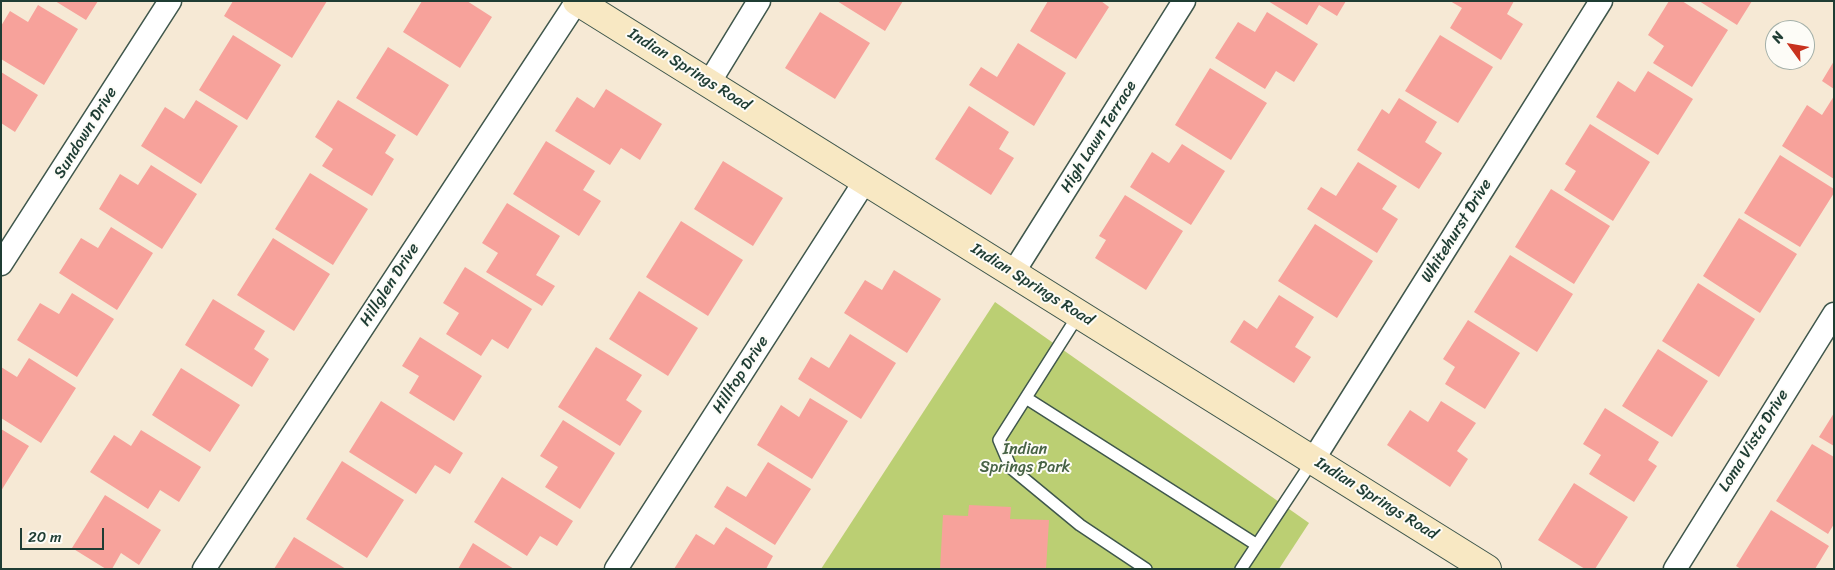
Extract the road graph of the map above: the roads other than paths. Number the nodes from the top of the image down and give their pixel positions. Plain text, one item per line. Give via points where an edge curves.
1 (170, 1) edge
2 (577, 1) edge
3 (759, 1) edge
4 (1184, 1) edge
5 (1601, 1) edge
6 (709, 83) junction
7 (865, 180) junction
8 (1, 264) edge
9 (1014, 273) junction
10 (1079, 314) junction
11 (1834, 314) edge
12 (1026, 398) junction
13 (1313, 460) junction
14 (1258, 545) junction
15 (1478, 566) edge
16 (204, 569) edge
17 (616, 569) edge
18 (1146, 569) edge
19 (1241, 569) edge
20 (1675, 569) edge

1 - 8 street, Sundown Drive
2 - 6 street, Indian Springs Road
2 - 16 street, Hillglen Drive
3 - 6 street
4 - 9 street, High Lawn Terrace
5 - 13 street, Whitehurst Drive
6 - 7 street, Indian Springs Road
7 - 9 street, Indian Springs Road
7 - 17 street, Hilltop Drive
9 - 10 street, Indian Springs Road
10 - 12 lane
10 - 13 street, Indian Springs Road
11 - 20 street, Loma Vista Drive
12 - 14 lane
12 - 18 lane via 999,440 1011,468 1080,525
13 - 14 lane
13 - 15 street, Indian Springs Road
14 - 19 lane

